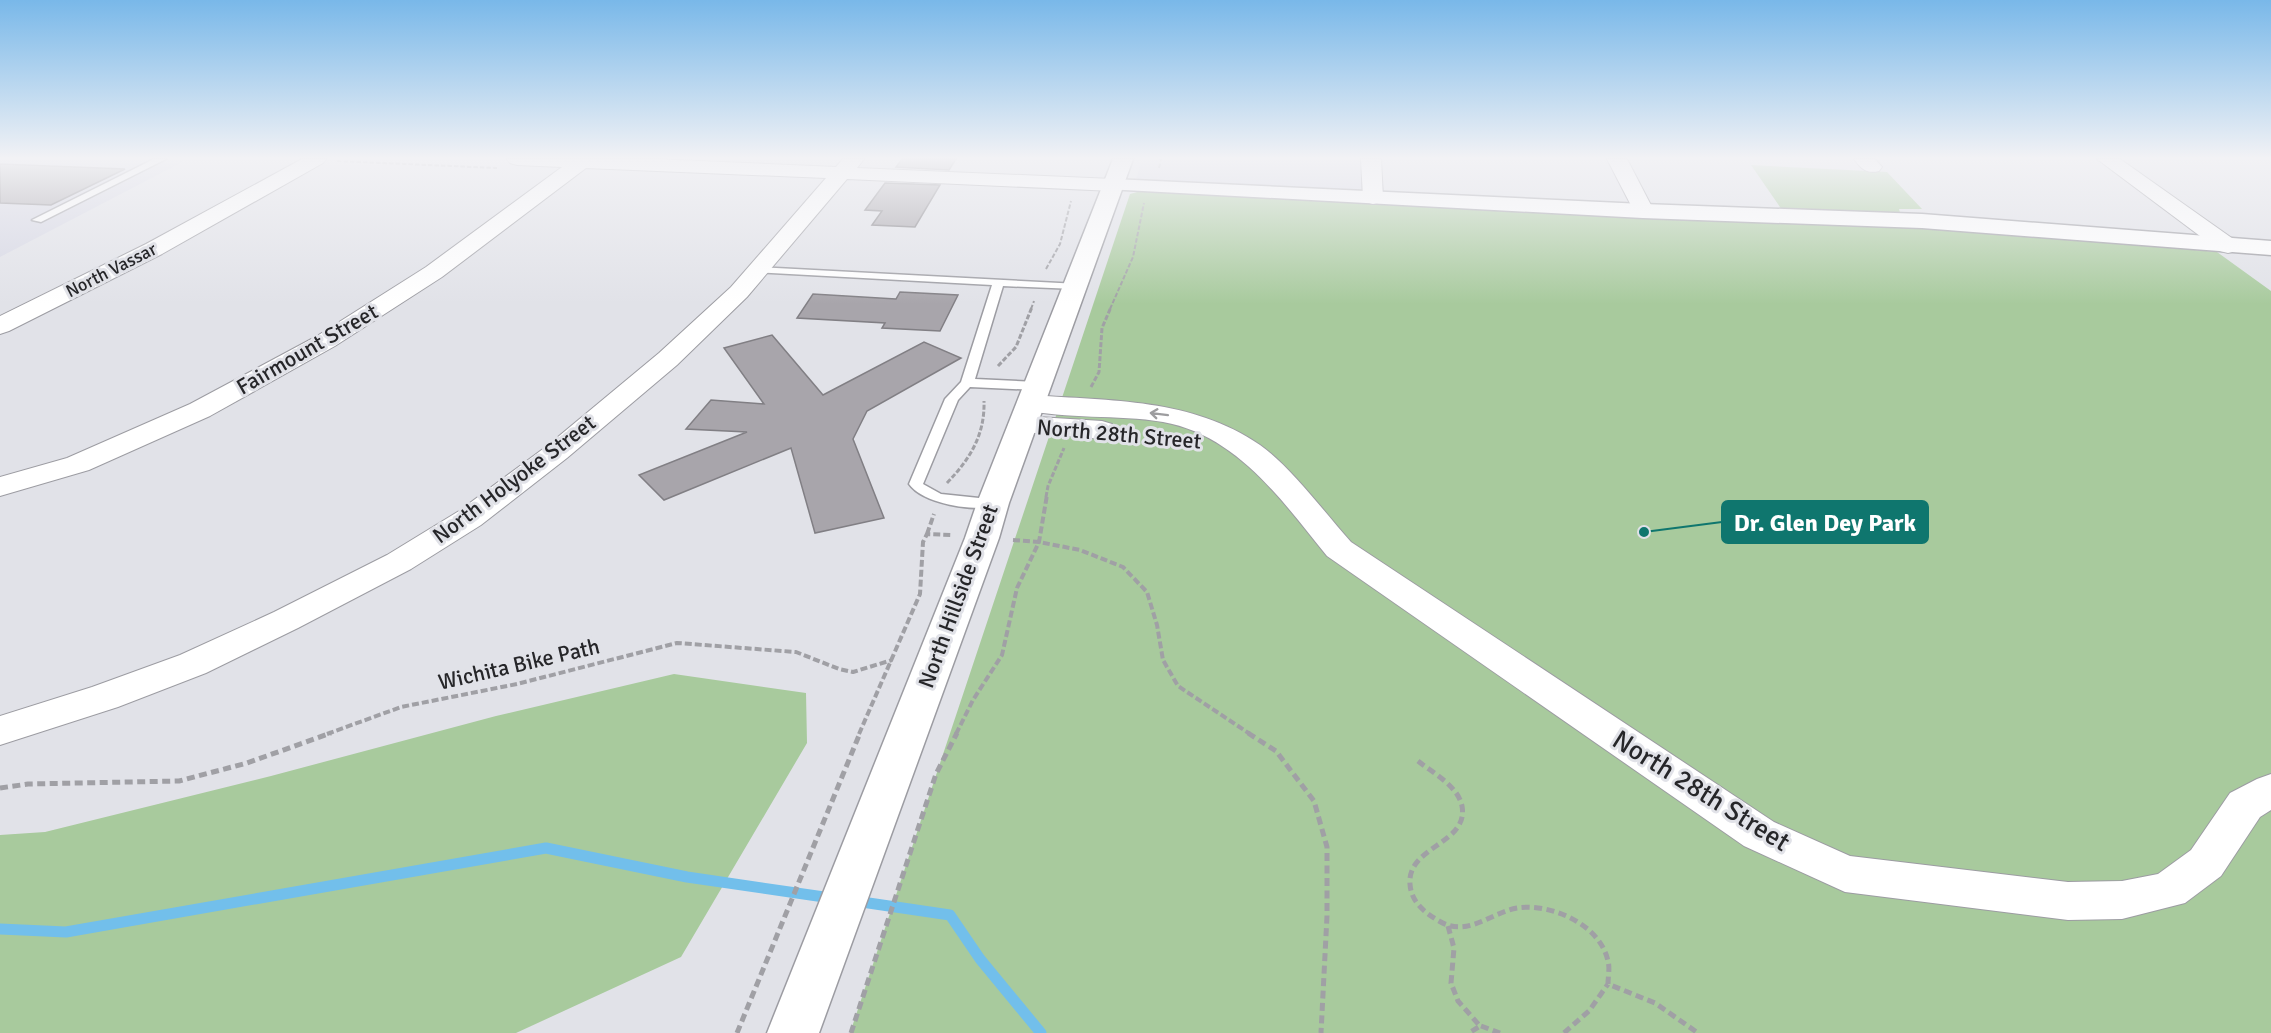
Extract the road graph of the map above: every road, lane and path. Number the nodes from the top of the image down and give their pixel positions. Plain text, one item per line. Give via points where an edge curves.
1 (63, 207) edge
2 (229, 207) edge
3 (521, 207) edge
4 (812, 207) edge
5 (1070, 207) edge
6 (1105, 207) edge
7 (1144, 207) edge
8 (1551, 207) edge
9 (1641, 207) edge
10 (2174, 207) edge
11 (1643, 212) junction
12 (37, 220) dead end
13 (2228, 246) junction
14 (2271, 248) edge
15 (758, 270) junction
16 (999, 282) junction
17 (1035, 284) junction
18 (1075, 286) junction
19 (0, 326) edge
20 (967, 383) junction
21 (989, 384) junction
22 (1030, 405) junction
23 (1078, 418) junction
24 (0, 487) edge
25 (939, 498) junction
26 (993, 503) junction
27 (927, 534) junction
28 (951, 535) dead end
29 (1013, 540) dead end
30 (1039, 542) junction
31 (892, 660) junction
32 (0, 731) edge
33 (1418, 761) dead end
34 (0, 788) edge
35 (2271, 790) edge
36 (1448, 926) junction
37 (1608, 984) junction
38 (1480, 1026) junction
39 (737, 1033) edge
40 (793, 1033) edge
41 (851, 1033) edge
42 (1321, 1033) edge
43 (1469, 1033) edge
44 (1500, 1033) edge
45 (1564, 1033) edge
46 (1698, 1033) edge

1 - 12 lane
2 - 19 street, North Vassar
3 - 24 street, Fairmount Street via 434,272 326,341 200,410 78,464
4 - 15 street, North Holyoke Street
5 - 17 path via 1064,239
6 - 18 street, North Hillside Street
7 - 23 path via 1133,257 1102,328 1099,372
8 - 11 street
9 - 11 street
10 - 13 street
11 - 13 street via 1922,221
13 - 14 street
15 - 16 lane
15 - 32 street, North Holyoke Street via 668,359 557,452 470,518 408,556 193,664
16 - 17 lane
16 - 20 lane
17 - 18 lane
17 - 21 path via 1031,290 1034,303 1016,347 995,370
18 - 22 street, North Hillside Street
20 - 21 lane
20 - 25 lane via 952,399 916,484 919,492
21 - 22 lane
21 - 25 path via 984,397 986,416 981,438 961,469 942,487
22 - 23 street, North 28th Street
22 - 26 street, North Hillside Street
23 - 30 path via 1048,486
23 - 35 street, North 28th Street via 1251,452 1339,549 1759,834 1845,874 2068,901 2122,900 2169,890 2206,863 2245,805
25 - 26 lane
25 - 27 path
26 - 40 street, North Hillside Street
27 - 28 path
27 - 31 path via 923,542 920,594
29 - 30 path
30 - 41 path via 1017,588 1002,655 973,700 936,774
30 - 42 path via 1080,550 1123,567 1148,592 1163,660 1178,687 1276,752 1314,801 1327,847
31 - 34 path, Wichita Bike Path via 853,672 796,652 677,643 517,684 401,707 247,763 179,781
31 - 39 path
33 - 36 path via 1457,793 1463,806 1456,830 1413,864 1407,878 1422,910
36 - 37 path via 1474,926 1516,908 1545,908 1572,919 1596,937 1608,961
36 - 38 path via 1454,948 1451,983 1458,1000
37 - 45 path via 1582,1021
37 - 46 path via 1654,1003
38 - 43 path
38 - 44 path

